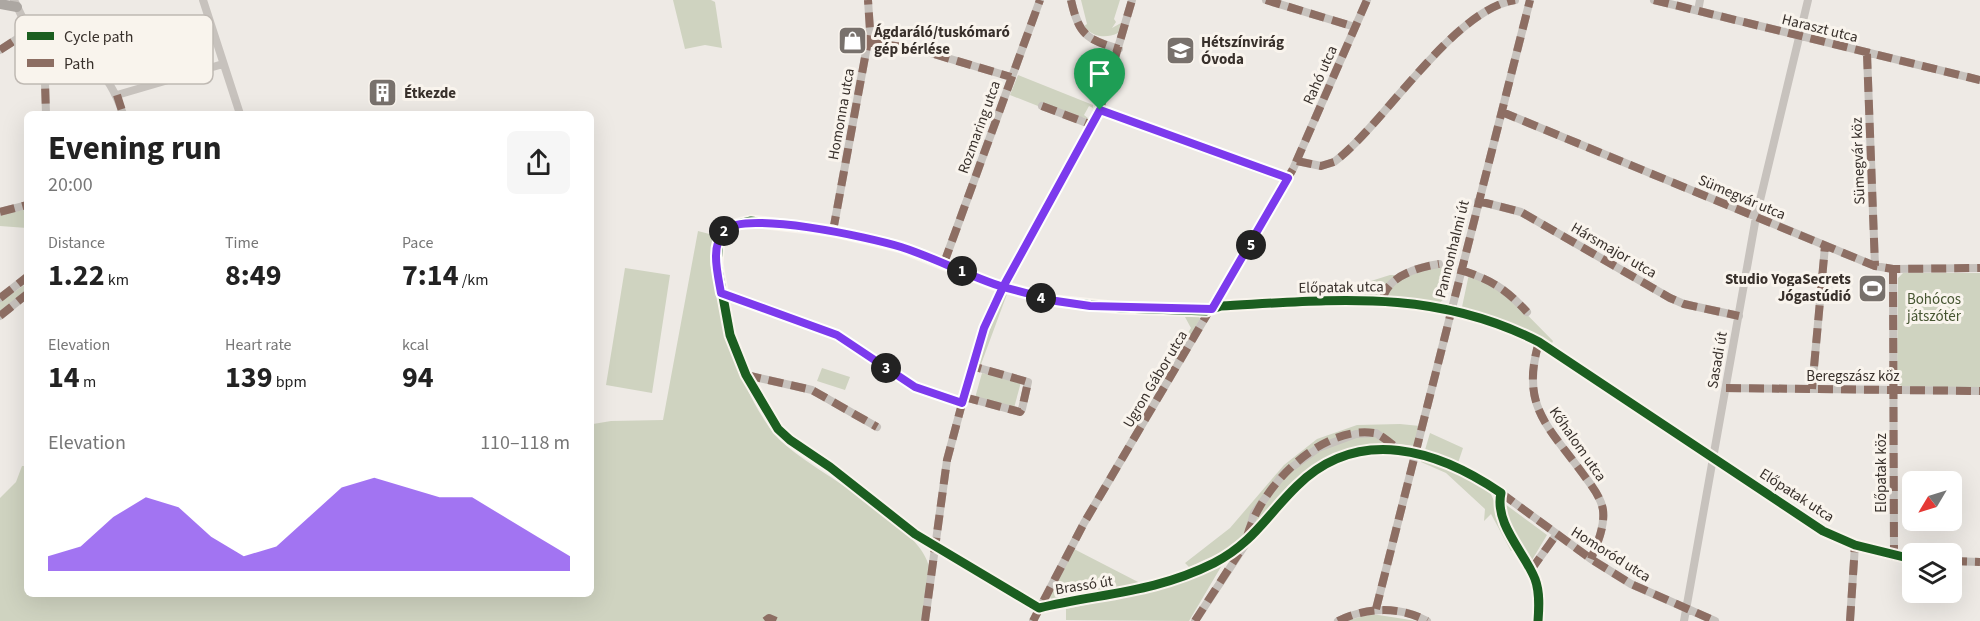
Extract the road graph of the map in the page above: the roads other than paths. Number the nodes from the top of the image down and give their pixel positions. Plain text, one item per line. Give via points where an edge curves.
1 (203, 0) edge
2 (868, 0) edge
3 (1040, 0) edge
4 (1071, 0) edge
5 (1132, 0) edge
6 (1266, 0) edge
7 (1367, 0) edge
8 (1515, 0) edge
9 (1527, 0) edge
10 (1654, 0) edge
11 (1700, 0) edge
12 (1808, 0) edge
13 (0, 4) edge
14 (20, 5) edge
15 (1698, 11) junction
16 (208, 15) edge
17 (1355, 27) junction
18 (213, 32) edge
19 (1799, 37) junction
20 (15, 40) edge
21 (867, 42) junction
22 (1119, 49) junction
23 (0, 50) edge
24 (1867, 54) junction
25 (223, 64) junction
26 (213, 67) edge
27 (1011, 77) junction
28 (1980, 80) edge
29 (45, 84) edge
30 (109, 84) edge
31 (155, 84) edge
32 (117, 95) junction
33 (1042, 106) dead end
34 (1100, 110) junction
35 (46, 111) edge
36 (122, 111) edge
37 (239, 111) edge
38 (1502, 112) junction
39 (1092, 124) junction
40 (1297, 161) junction
41 (1288, 178) junction
42 (1478, 201) junction
43 (24, 206) edge
44 (0, 212) edge
45 (1756, 217) junction
46 (751, 221) joint
47 (833, 231) junction
48 (1825, 246) junction
49 (944, 264) junction
50 (1439, 264) dead end
51 (1875, 266) junction
52 (1980, 268) edge
53 (1893, 269) junction
54 (1461, 270) junction
55 (24, 279) edge
56 (1003, 287) junction
57 (721, 293) junction
58 (24, 296) edge
59 (0, 298) edge
60 (1383, 299) junction
61 (1212, 309) junction
62 (1452, 310) junction
63 (1527, 312) dead end
64 (0, 316) edge
65 (1739, 316) junction
66 (1539, 342) junction
67 (972, 366) junction
68 (746, 375) junction
69 (1726, 388) junction
70 (1812, 389) junction
71 (1894, 390) junction
72 (1980, 391) edge
73 (963, 400) junction
74 (877, 427) dead end
75 (1398, 449) junction
76 (1417, 453) junction
77 (1713, 457) junction
78 (1501, 494) junction
79 (1556, 535) junction
80 (1245, 545) junction
81 (1855, 545) junction
82 (936, 548) junction
83 (1894, 557) junction
84 (1902, 558) edge
85 (1591, 559) junction
86 (1962, 561) edge
87 (1980, 562) edge
88 (1531, 570) junction
89 (1686, 607) junction
90 (1039, 608) junction
91 (1376, 609) junction
92 (925, 621) edge
93 (1033, 621) edge
94 (1195, 621) edge
95 (1338, 621) edge
96 (1427, 621) edge
97 (1538, 621) edge
98 (1684, 621) edge
99 (1715, 621) edge
100 (1850, 621) edge

1 - 16 street
2 - 21 street, Homonna utca
3 - 27 street, Rozmaring utca
4 - 22 street via 1082,32 1096,42
5 - 22 street
6 - 17 street
7 - 17 street, Rahó utca
8 - 40 street via 1494,6 1450,42 1334,162 1316,165
9 - 38 street, Pannonhalmi út
10 - 15 street, Haraszt utca
11 - 15 street
12 - 19 street, Sasadi út
13 - 14 main road
15 - 19 street, Haraszt utca
17 - 40 street, Rahó utca
18 - 25 street
19 - 24 street, Haraszt utca
19 - 45 street, Sasadi út
20 - 23 street
21 - 27 street via 917,49
21 - 47 street, Homonna utca
22 - 34 street
24 - 28 street, Haraszt utca
24 - 51 street, Sümegvár köz
25 - 26 street
25 - 37 street
27 - 49 street, Rozmaring utca
29 - 35 street
30 - 32 street
31 - 32 street
32 - 36 street
33 - 39 street
34 - 39 street
34 - 41 street
38 - 42 street, Pannonhalmi út
38 - 45 street, Sümegvár utca
39 - 56 street
40 - 41 street, Ugron Gábor utca
41 - 61 street, Ugron Gábor utca
42 - 54 street, Pannonhalmi út
42 - 65 street, Hársmajor utca via 1528,216 1670,298
43 - 44 street
45 - 48 street, Sümegvár utca
45 - 65 street, Sasadi út
46 - 47 street, Előpatak utca
46 - 57 street, Brassó út via 730,226 719,238
47 - 49 street, Előpatak utca via 901,247
48 - 51 street, Sümegvár utca
48 - 70 street
49 - 56 street, Előpatak utca
50 - 60 street, Előpatak utca via 1402,275 1386,290
51 - 53 street, Sümegvár utca
52 - 53 street, Sümegvár utca
53 - 71 street, Előpatak köz
54 - 62 street, Pannonhalmi út
54 - 63 street via 1503,287
55 - 59 street
56 - 61 street, Előpatak utca via 1090,306
56 - 67 street
57 - 68 street, Brassó út via 729,335
57 - 73 street via 837,335 915,387
58 - 64 street
60 - 61 street, Előpatak utca
60 - 62 street, Előpatak utca
61 - 90 street, Ugron Gábor utca via 1084,523
62 - 66 street, Előpatak utca via 1505,326
62 - 76 street, Pannonhalmi út
65 - 69 street, Sasadi út
66 - 77 street, Előpatak utca
66 - 85 street, Kőhalom utca via 1532,372 1539,413 1591,485 1603,510 1601,531
67 - 73 street
67 - 73 street via 1028,382 1027,393 1020,412
68 - 74 street via 812,390
68 - 82 street, Brassó út via 789,440
69 - 70 street, Beregszász köz
69 - 77 street, Sasadi út
70 - 71 street, Beregszász köz
71 - 72 street, Beregszász köz
71 - 83 street, Előpatak köz
73 - 82 street via 943,476
75 - 76 street, Brassó út
75 - 80 street, Brassó út via 1364,451 1320,469 1299,484
75 - 80 street, Brassó út via 1376,433 1356,434 1318,448 1284,473 1263,500 1254,513
76 - 78 street, Brassó út via 1471,474
76 - 91 street, Pannonhalmi út
77 - 81 street, Előpatak utca via 1814,526
77 - 89 street, Sasadi út
78 - 79 street, Homoród utca
78 - 88 street via 1505,522
79 - 85 street, Homoród utca
79 - 88 street
80 - 90 street, Brassó út via 1166,583
80 - 94 street
81 - 83 street, Előpatak utca
81 - 100 street
82 - 90 street, Brassó út
82 - 92 street
83 - 84 street, Előpatak utca
85 - 89 street, Homoród utca via 1644,592
86 - 87 street
88 - 97 street via 1538,594
89 - 98 street, Sasadi út
89 - 99 street, Homoród utca
90 - 93 street, Ugron Gábor utca
91 - 95 street
91 - 96 street

